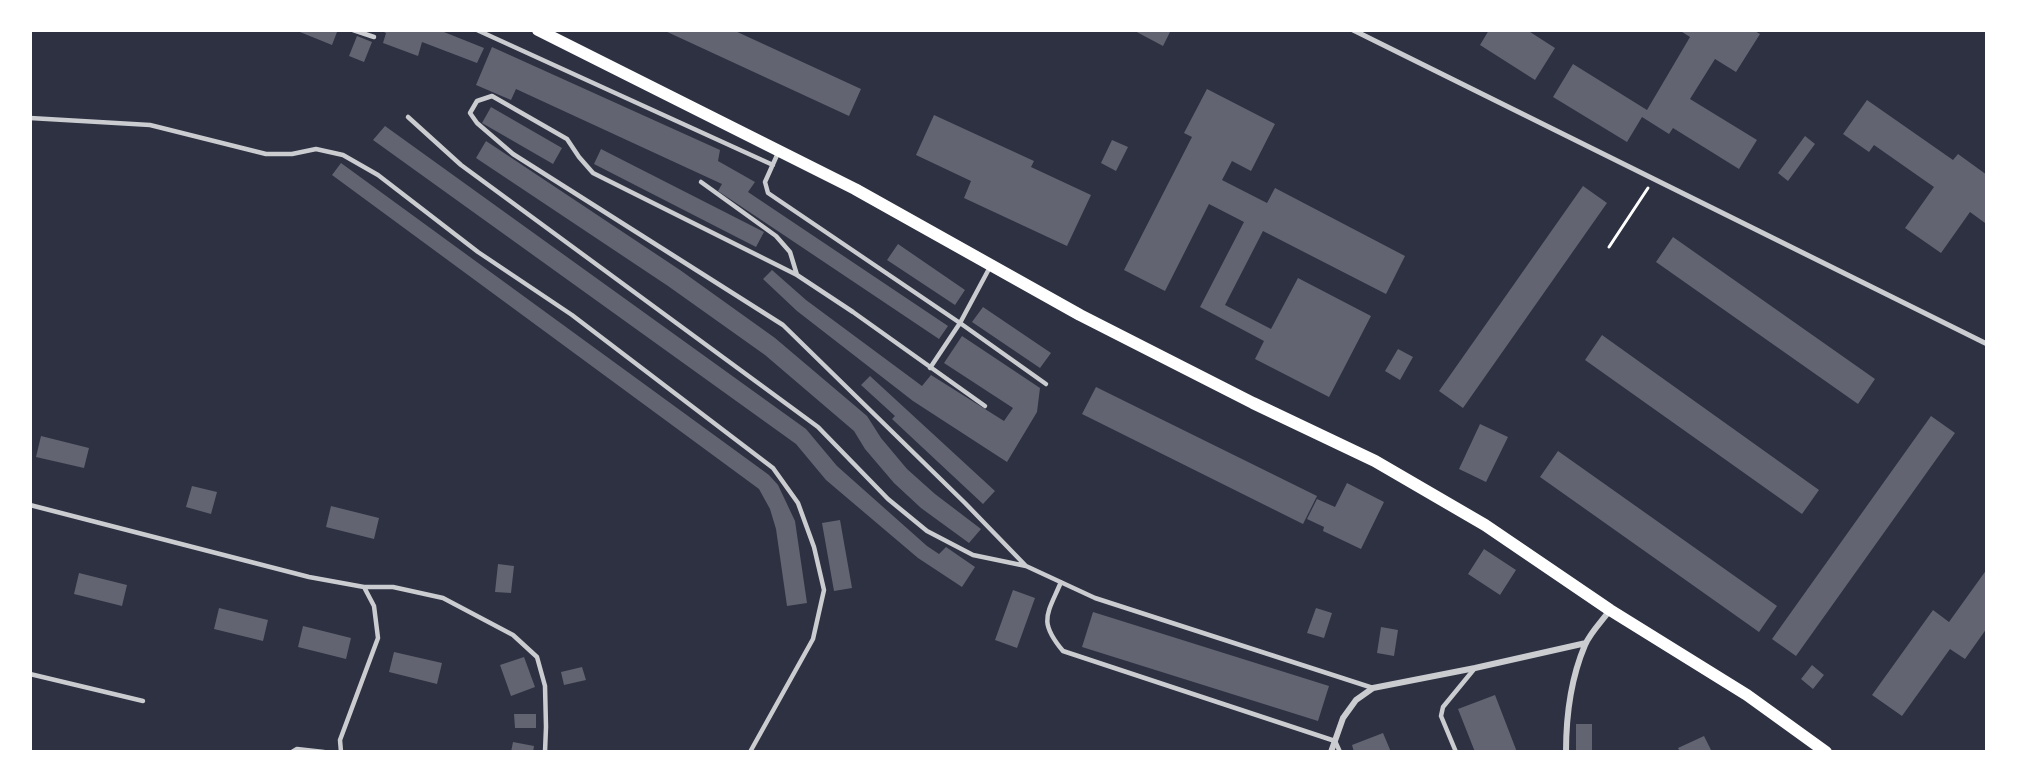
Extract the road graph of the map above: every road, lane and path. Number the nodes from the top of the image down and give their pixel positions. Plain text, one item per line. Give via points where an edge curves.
1 (353, 30) edge
2 (477, 30) edge
3 (538, 30) edge
4 (1353, 30) edge
5 (374, 37) dead end
6 (408, 117) dead end
7 (30, 118) edge
8 (779, 151) junction
9 (773, 165) junction
10 (1654, 178) junction
11 (701, 182) dead end
12 (1609, 247) dead end
13 (991, 266) junction
14 (797, 275) junction
15 (960, 322) junction
16 (1987, 344) edge
17 (930, 368) junction
18 (1046, 384) dead end
19 (985, 406) dead end
20 (30, 505) edge
21 (1026, 566) junction
22 (1060, 582) junction
23 (364, 587) junction
24 (1610, 610) junction
25 (1586, 643) junction
26 (1475, 668) junction
27 (30, 674) edge
28 (1373, 688) junction
29 (143, 702) dead end
30 (1335, 741) junction
31 (292, 752) edge
32 (324, 752) edge
33 (341, 752) edge
34 (545, 752) edge
35 (750, 752) edge
36 (1331, 752) edge
37 (1340, 752) edge
38 (1456, 752) edge
39 (1566, 752) edge
40 (1826, 752) edge

1 - 5 lane
2 - 9 lane
3 - 8 main road
4 - 10 street
6 - 21 lane via 461,165 818,427 888,499 927,531 973,555
7 - 35 lane via 150,125 266,154 316,149 343,155 573,315 773,468 798,503 814,546 824,590 813,639
8 - 9 lane
8 - 13 main road
9 - 15 lane via 765,182 768,193
10 - 12 path
10 - 16 street
11 - 14 lane via 776,236 790,252
13 - 15 lane
13 - 24 main road via 1253,403 1375,461 1485,525
14 - 17 lane
14 - 21 lane via 593,173 567,139 492,96 477,101 471,113 477,123 513,154 783,325
15 - 17 lane
15 - 18 lane
17 - 19 lane
20 - 23 lane
21 - 22 lane
22 - 28 lane via 1095,598
22 - 30 lane via 1046,618 1051,637 1063,651
23 - 33 lane via 374,606 378,638 340,740
23 - 34 lane via 393,587 443,598 513,635 537,657 545,686
24 - 25 street
24 - 40 main road via 1747,695
25 - 26 street
25 - 39 street via 1566,719
26 - 28 street
26 - 38 lane via 1443,707 1441,716
27 - 29 lane
28 - 30 street via 1356,700 1343,718
30 - 36 street
30 - 37 lane
31 - 32 lane

